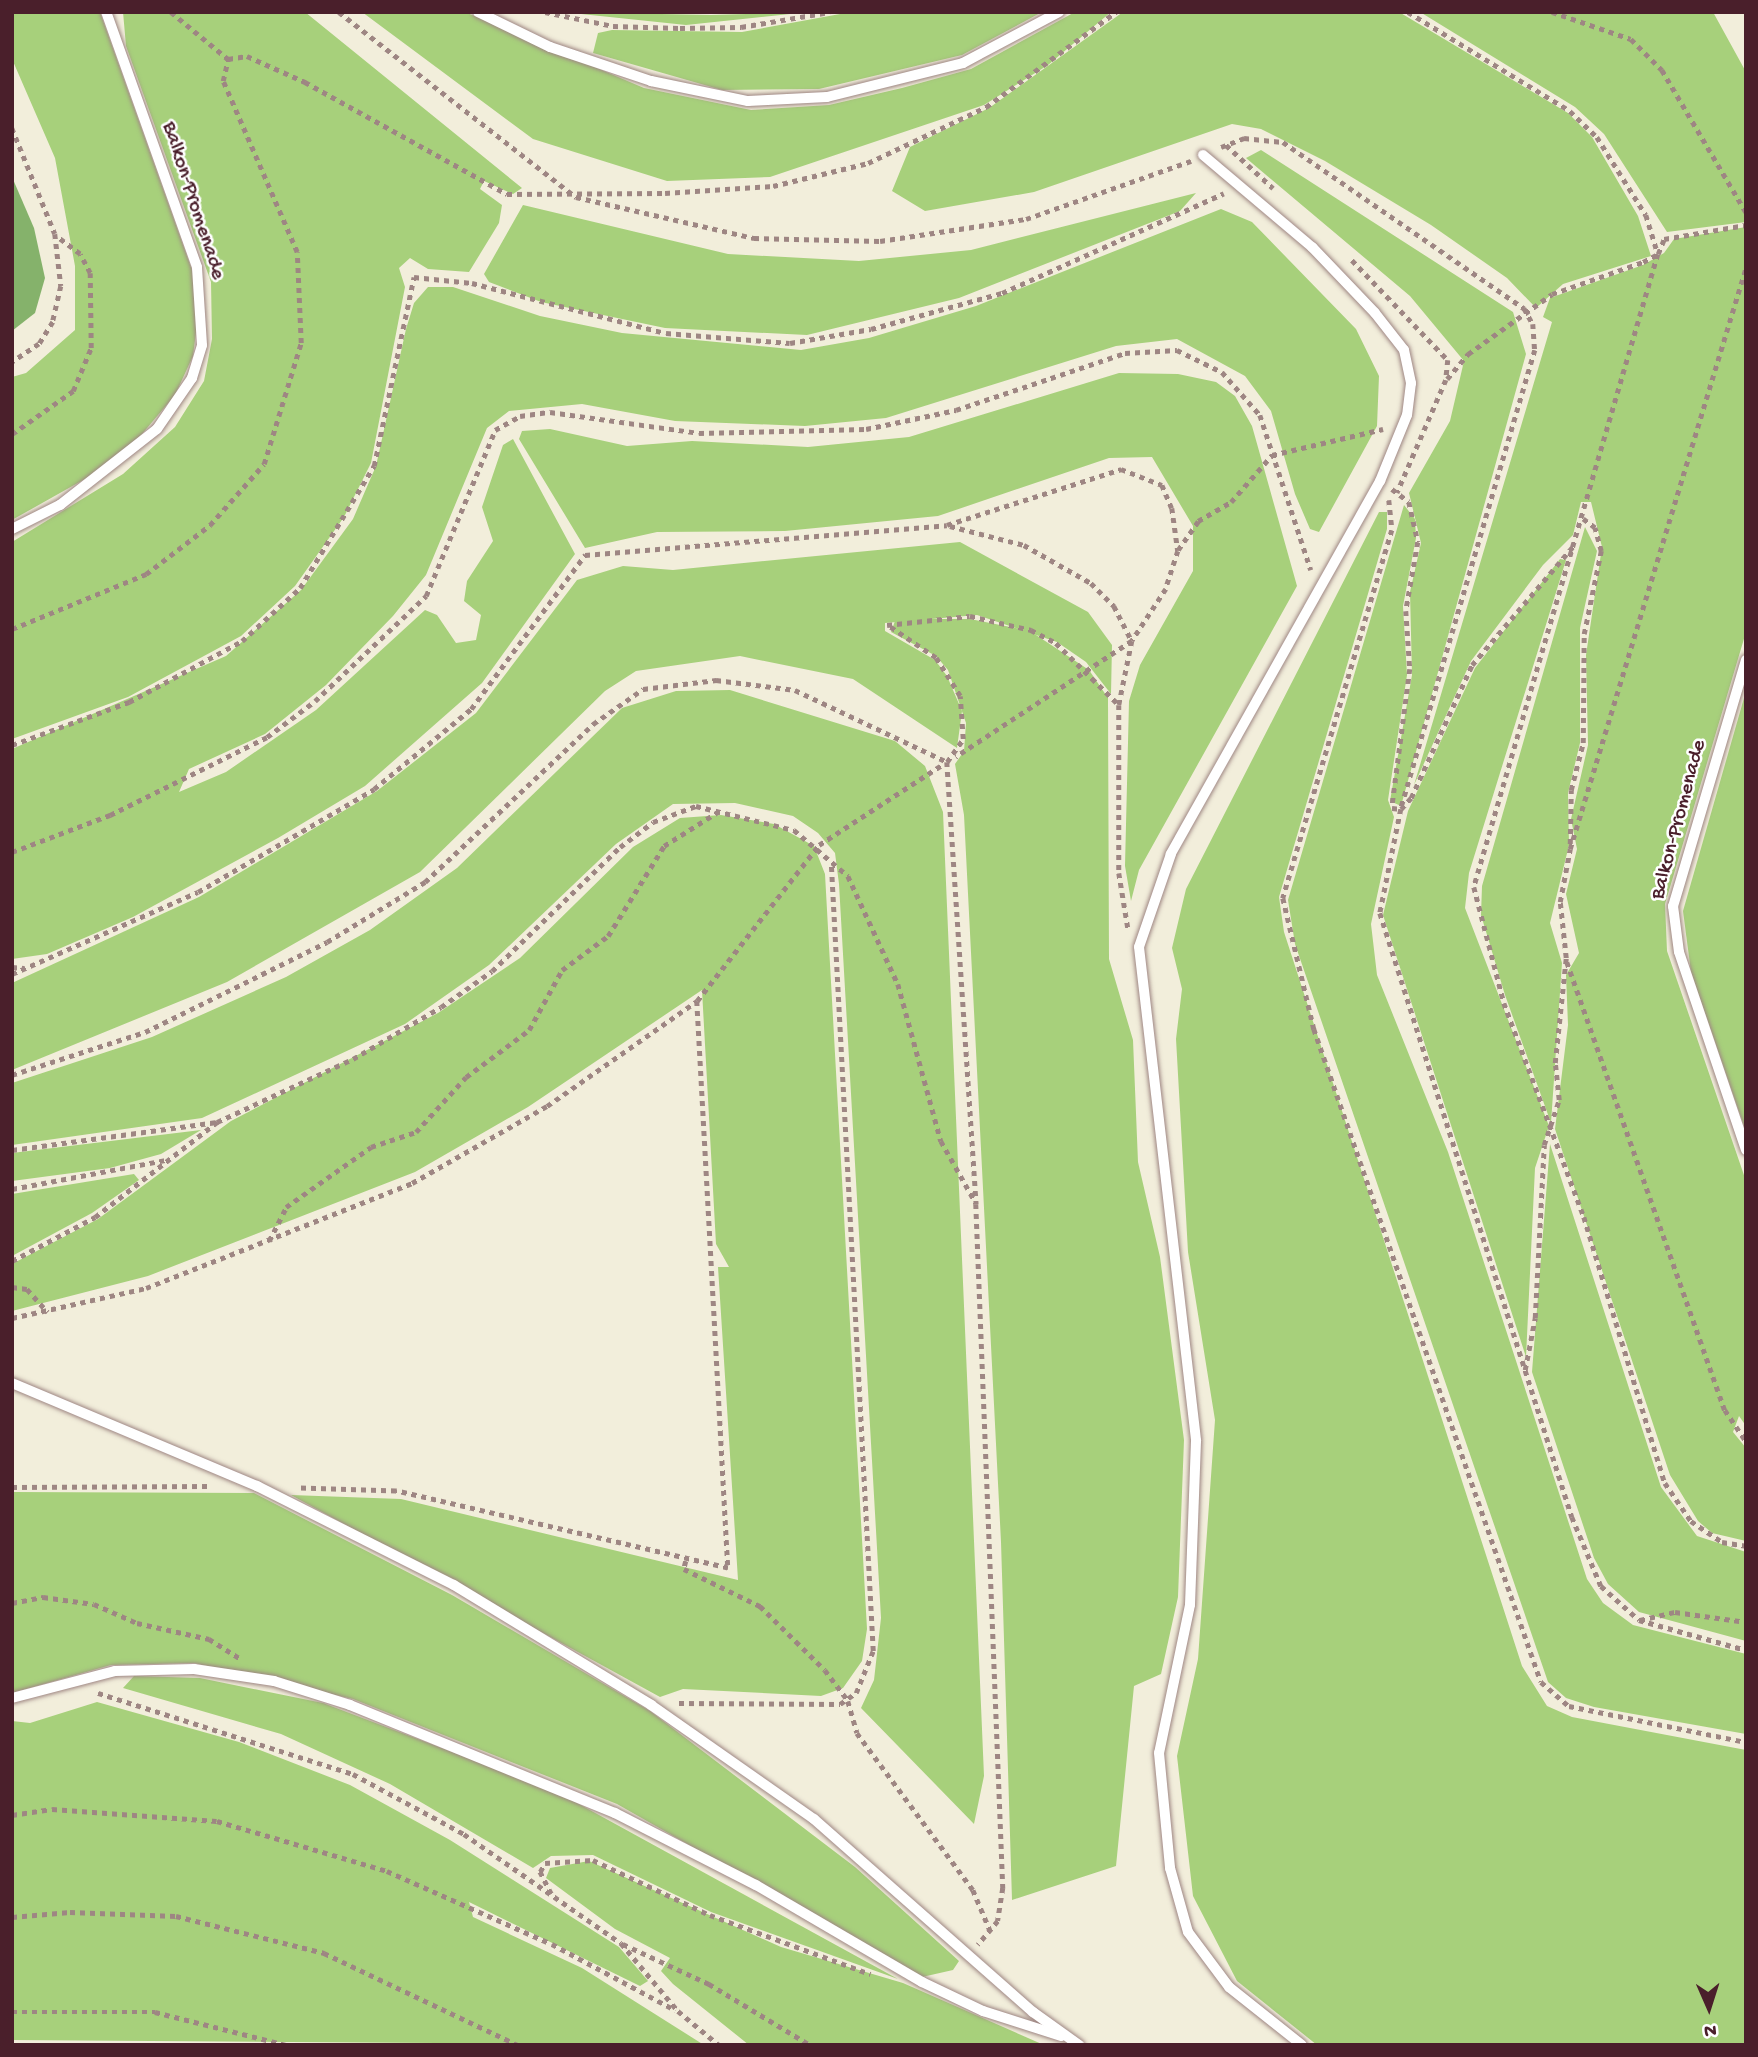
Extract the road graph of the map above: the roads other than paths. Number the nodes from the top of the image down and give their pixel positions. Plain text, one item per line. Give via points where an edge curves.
1 (106, 12) edge
2 (478, 12) edge
3 (1059, 12) edge
4 (1203, 155) road end
5 (12, 529) edge
6 (1746, 660) edge
7 (1746, 1150) edge
8 (12, 1383) edge
9 (12, 1698) edge
10 (1076, 2043) edge
11 (1302, 2045) edge

1 - 5 lane, Balkon-Promenade via 197,267 202,345 176,407 133,452 60,505
2 - 3 lane via 550,47 651,81 748,101 827,97 963,63
4 - 11 lane via 1312,247 1404,349 1411,383 1404,424 1380,481 1171,854 1139,947 1196,1441 1190,1605 1159,1753 1170,1868 1188,1932 1229,1987
6 - 7 lane, Balkon-Promenade via 1673,906 1679,952
8 - 10 lane via 257,1486 454,1585 651,1705 814,1819 1033,2012
9 - 10 lane via 115,1671 194,1669 274,1681 350,1705 475,1750 615,1813 756,1885 922,1982 983,2011

